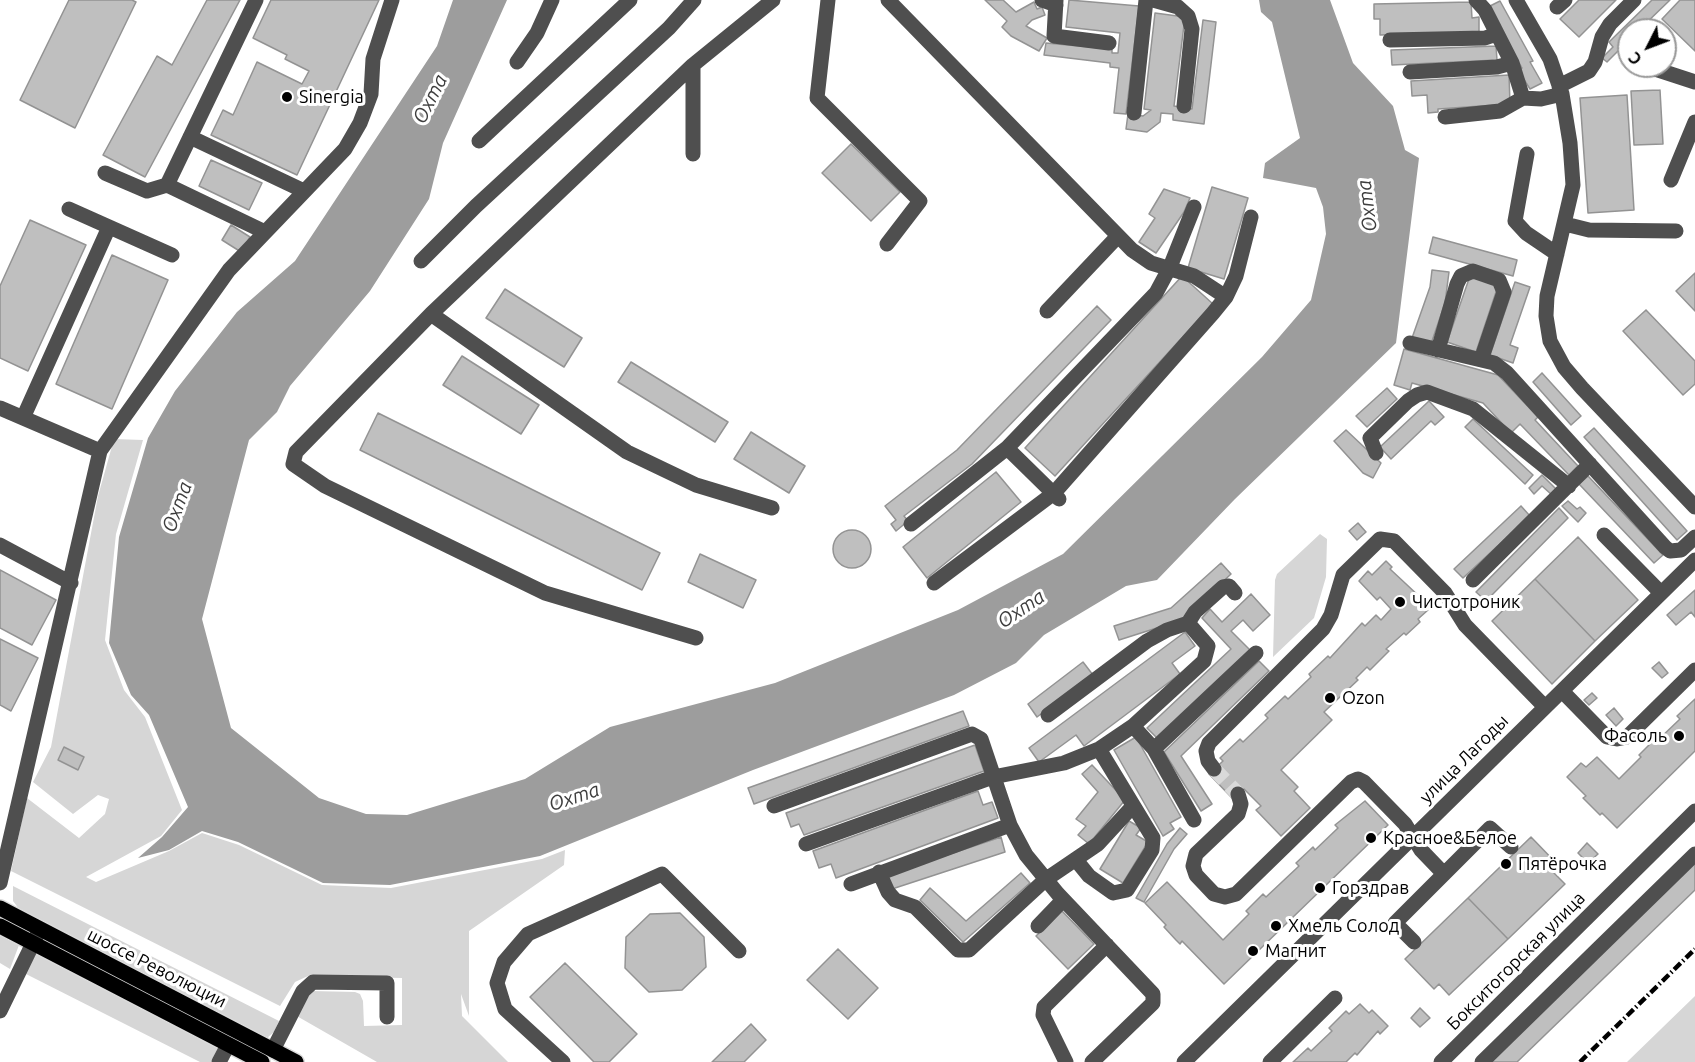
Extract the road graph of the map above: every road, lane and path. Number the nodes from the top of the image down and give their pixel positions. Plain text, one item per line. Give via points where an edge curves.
1 (256, 0) edge
2 (392, 0) edge
3 (552, 0) edge
4 (630, 0) edge
5 (694, 0) edge
6 (773, 0) edge
7 (828, 0) edge
8 (888, 0) edge
9 (1146, 0) edge
10 (1153, 0) edge
11 (1476, 0) edge
12 (1516, 0) edge
13 (1634, 0) edge
14 (1051, 2) edge
15 (1497, 34) junction
16 (1390, 40) dead end
17 (1109, 44) dead end
18 (517, 62) dead end
19 (1512, 63) junction
20 (693, 65) junction
21 (1410, 72) dead end
22 (1677, 76) edge
23 (1695, 82) edge
24 (1561, 90) junction
25 (1523, 98) junction
26 (1184, 106) dead end
27 (1134, 113) dead end
28 (1445, 117) dead end
29 (1695, 122) edge
30 (190, 137) junction
31 (479, 141) dead end
32 (693, 154) dead end
33 (1527, 154) dead end
34 (105, 173) dead end
35 (1671, 180) dead end
36 (167, 184) junction
37 (304, 191) junction
38 (1194, 207) dead end
39 (69, 209) dead end
40 (1251, 217) dead end
41 (1565, 224) junction
42 (109, 227) junction
43 (1676, 231) dead end
44 (265, 232) junction
45 (1118, 236) junction
46 (887, 244) dead end
47 (1557, 254) junction
48 (172, 255) dead end
49 (421, 261) dead end
50 (1170, 267) junction
51 (1226, 297) junction
52 (1047, 311) dead end
53 (431, 315) junction
54 (1410, 344) dead end
55 (1438, 350) junction
56 (1481, 360) junction
57 (0, 408) edge
58 (23, 418) junction
59 (1007, 448) junction
60 (100, 451) junction
61 (1376, 453) dead end
62 (1590, 464) junction
63 (1569, 486) junction
64 (1057, 496) junction
65 (1695, 507) edge
66 (772, 508) dead end
67 (911, 524) dead end
68 (1604, 535) dead end
69 (1695, 537) edge
70 (0, 545) edge
71 (1695, 560) edge
72 (1473, 580) dead end
73 (71, 583) junction
74 (934, 583) dead end
75 (1235, 592) dead end
76 (1661, 593) junction
77 (1188, 623) junction
78 (696, 638) dead end
79 (1256, 653) dead end
80 (1695, 670) edge
81 (1562, 691) junction
82 (1545, 707) junction
83 (1048, 715) dead end
84 (1133, 726) junction
85 (1099, 749) junction
86 (1154, 750) junction
87 (1215, 769) tunnel mouth
88 (993, 777) junction
89 (1238, 794) dead end
90 (774, 806) dead end
91 (1133, 806) junction
92 (1695, 811) edge
93 (1194, 820) dead end
94 (1010, 825) junction
95 (6, 827) edge
96 (1413, 837) junction
97 (806, 844) dead end
98 (1511, 847) dead end
99 (1695, 854) edge
100 (1076, 860) junction
101 (879, 872) junction
102 (1444, 874) junction
103 (1045, 880) junction
104 (0, 883) edge
105 (851, 884) dead end
106 (1063, 900) junction
107 (0, 908) edge
108 (0, 926) edge
109 (1038, 926) dead end
110 (37, 936) junction
111 (1414, 942) dead end
112 (1107, 945) junction
113 (739, 951) dead end
114 (1335, 998) dead end
115 (0, 1011) edge
116 (387, 1017) dead end
117 (228, 1045) junction
118 (273, 1050) junction
119 (219, 1062) edge
120 (262, 1062) edge
121 (296, 1062) edge
122 (563, 1062) edge
123 (1066, 1062) edge
124 (1092, 1062) edge
125 (1185, 1062) edge
126 (1270, 1062) edge
127 (1441, 1062) edge
128 (1482, 1062) edge

1 - 30 street
2 - 37 street via 373,58 371,94 360,123 345,149
3 - 18 street via 537,33
4 - 31 street
5 - 49 street
6 - 20 street
7 - 46 street via 816,98 920,201
8 - 45 street
9 - 27 street
10 - 26 street via 1178,7 1188,16 1192,28
11 - 15 street
12 - 24 street via 1550,59
13 - 24 street via 1610,24 1589,71
14 - 17 street via 1054,36
15 - 16 street via 1485,38
15 - 19 street
19 - 21 street
19 - 25 street
20 - 32 street
20 - 53 street
22 - 23 street
24 - 25 street via 1550,98
24 - 41 street via 1573,185
25 - 28 street via 1500,111
29 - 35 street
30 - 36 street
30 - 37 street
33 - 47 street via 1515,221
34 - 36 street via 147,191
36 - 44 street
37 - 44 street
38 - 50 street
39 - 42 street
40 - 51 street via 1236,276
41 - 43 street via 1589,230
41 - 47 street
42 - 48 street
42 - 58 street
44 - 60 street via 229,270
45 - 50 street via 1151,263
45 - 52 street
47 - 65 street via 1547,296 1550,342 1564,367
50 - 51 street via 1210,285
50 - 59 street via 1155,293
51 - 64 street
53 - 66 street via 627,452 696,485
53 - 78 street via 297,452 294,464 325,486 545,593
54 - 55 street
55 - 56 street
55 - 56 street via 1457,284 1461,276 1473,271 1499,280 1504,292
56 - 62 street via 1494,363 1507,373
57 - 58 street
58 - 60 street
59 - 64 street
59 - 67 street
60 - 73 street
61 - 63 street via 1370,438 1408,401 1426,392 1473,409
62 - 63 street
62 - 69 street via 1670,551 1681,550
63 - 72 street
64 - 74 street
68 - 76 street
70 - 73 street
71 - 76 street, улица Лагоды
73 - 95 street
75 - 77 street via 1229,586 1223,587
76 - 81 street, улица Лагоды
77 - 83 street via 1147,641
77 - 84 street via 1208,646 1204,661
79 - 86 street
80 - 81 street via 1627,737 1617,739 1607,737
81 - 82 street, улица Лагоды
82 - 87 street via 1466,625 1437,586 1394,541 1380,540 1343,574 1323,629 1209,743 1208,761
82 - 96 street, улица Лагоды
84 - 85 street
84 - 86 street
85 - 88 street via 1064,763
85 - 91 street
86 - 93 street
88 - 90 street via 981,739 972,734
88 - 94 street
88 - 97 street
89 - 96 street via 1238,814 1196,854 1193,866 1214,894 1225,897 1236,894 1358,779 1405,824
91 - 100 street via 1098,844
91 - 100 street via 1153,838 1152,850 1127,890 1113,893 1089,876
92 - 127 street, Бокситогорская улица
94 - 101 street
94 - 103 street
95 - 104 street
96 - 102 street
96 - 125 street, улица Лагоды
98 - 102 street via 1490,828
99 - 128 street
100 - 103 street
101 - 103 street via 895,900 915,907 958,950 969,950
101 - 105 street
102 - 111 street via 1395,923
103 - 106 street
106 - 109 street
106 - 112 street
107 - 110 main road, шоссе Революции
108 - 110 main road, шоссе Революции
110 - 115 street
110 - 117 main road, шоссе Революции
110 - 118 main road, шоссе Революции
112 - 123 street via 1044,1006 1042,1015
112 - 124 street via 1153,994 1153,1003
113 - 122 street via 662,874 528,934 504,962 497,983 505,1009
114 - 126 street
116 - 118 street via 387,983 313,982 303,991
117 - 119 street
117 - 120 main road, шоссе Революции
118 - 121 main road, шоссе Революции

